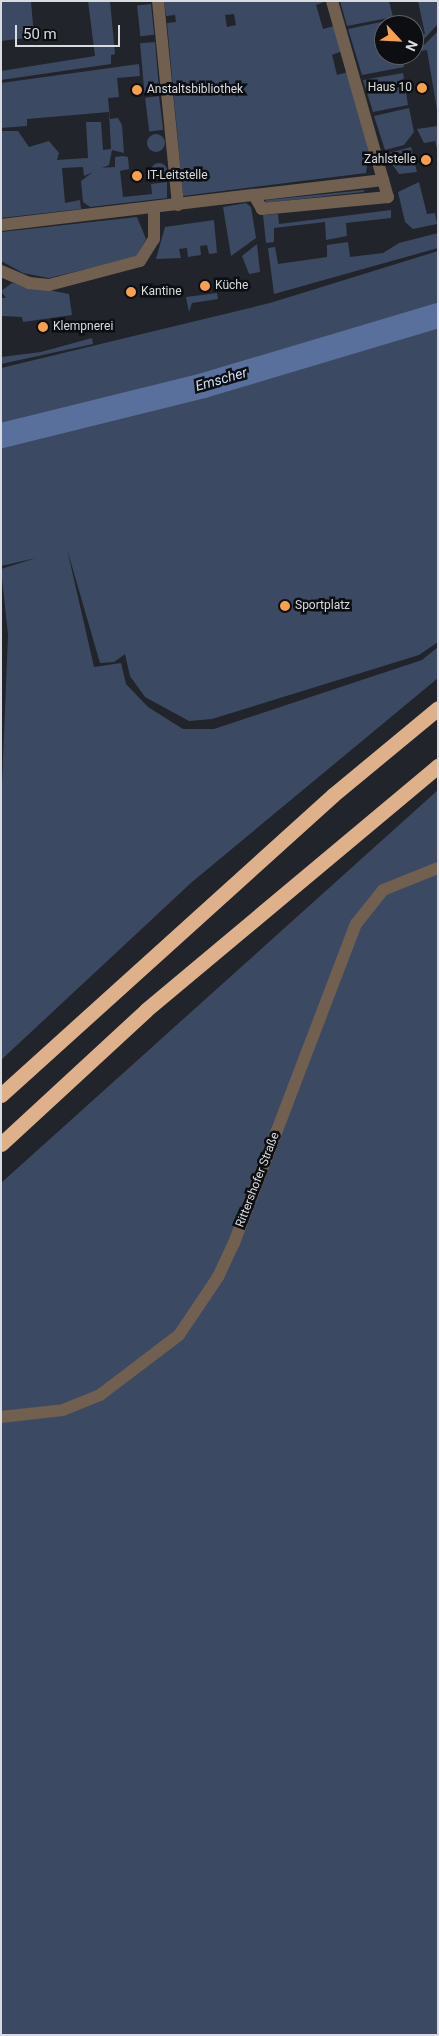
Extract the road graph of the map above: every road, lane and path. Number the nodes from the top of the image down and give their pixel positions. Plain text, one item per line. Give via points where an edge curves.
1 (158, 1) edge
2 (332, 1) edge
3 (178, 205) junction
4 (154, 208) junction
5 (1, 225) edge
6 (1, 272) edge
7 (438, 708) edge
8 (438, 766) edge
9 (438, 868) edge
10 (1, 1095) edge
11 (1, 1144) edge
12 (1, 1417) edge

1 - 3 street
2 - 3 street via 383,180
3 - 4 street
4 - 5 street
4 - 6 street via 154,239 140,261 42,285
7 - 10 highway via 333,794
8 - 11 highway via 154,1003
9 - 12 street, Rittershofer Straße via 383,890 356,924 234,1243 218,1277 179,1335 100,1395 63,1410

